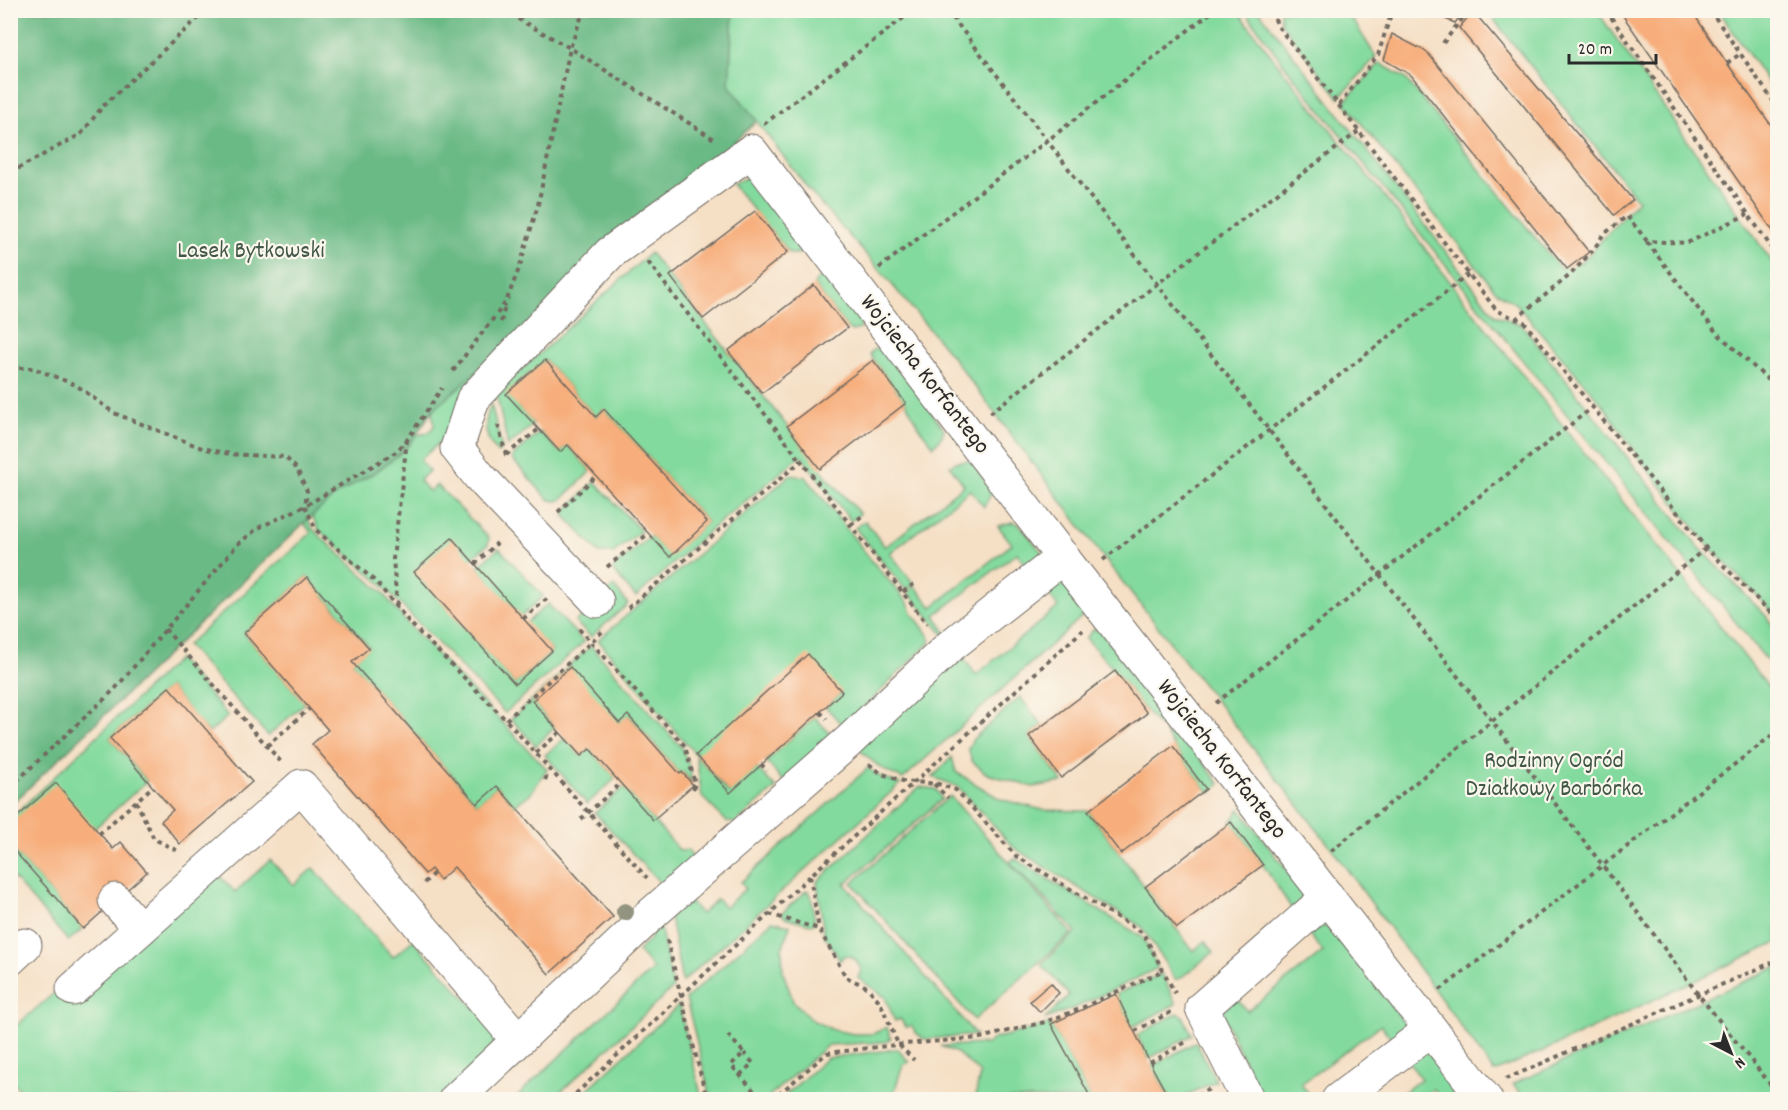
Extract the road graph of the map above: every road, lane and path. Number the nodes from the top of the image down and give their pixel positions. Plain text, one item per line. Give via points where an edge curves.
1 (207, 10) edge
2 (502, 10) edge
3 (584, 10) edge
4 (914, 10) edge
5 (947, 10) edge
6 (1214, 10) edge
7 (1272, 10) edge
8 (1469, 10) edge
9 (1606, 10) edge
10 (1710, 10) edge
11 (1391, 14) dead end
12 (1443, 43) dead end
13 (570, 48) junction
14 (1740, 54) junction
15 (1727, 63) dead end
16 (1339, 105) junction
17 (1778, 108) edge
18 (1359, 131) junction
19 (756, 139) junction
20 (1047, 141) junction
21 (10, 173) edge
22 (1748, 214) junction
23 (629, 239) junction
24 (1647, 241) junction
25 (1778, 257) edge
26 (872, 274) dead end
27 (1469, 274) junction
28 (1157, 284) junction
29 (506, 302) junction
30 (1516, 319) junction
31 (501, 325) dead end
32 (10, 368) edge
33 (451, 375) dead end
34 (488, 383) junction
35 (445, 384) dead end
36 (1778, 389) edge
37 (1593, 408) junction
38 (985, 417) dead end
39 (539, 429) dead end
40 (1269, 430) junction
41 (407, 440) junction
42 (506, 455) junction
43 (801, 461) junction
44 (512, 462) dead end
45 (596, 476) dead end
46 (551, 505) dead end
47 (305, 506) junction
48 (558, 512) junction
49 (862, 516) dead end
50 (565, 520) dead end
51 (851, 525) junction
52 (649, 533) dead end
53 (497, 543) dead end
54 (1706, 548) junction
55 (1063, 557) junction
56 (600, 559) dead end
57 (475, 564) dead end
58 (1097, 564) dead end
59 (1380, 575) junction
60 (914, 584) dead end
61 (903, 592) junction
62 (549, 597) dead end
63 (397, 606) junction
64 (916, 610) dead end
65 (1105, 610) junction
66 (610, 613) junction
67 (524, 619) dead end
68 (1778, 622) edge
69 (578, 627) dead end
70 (165, 629) junction
71 (592, 642) junction
72 (1209, 708) dead end
73 (309, 709) dead end
74 (506, 720) junction
75 (1492, 721) junction
76 (1778, 731) edge
77 (560, 732) dead end
78 (848, 742) junction
79 (267, 746) junction
80 (536, 753) junction
81 (550, 769) junction
82 (545, 780) dead end
83 (914, 781) junction
84 (934, 783) junction
85 (620, 784) dead end
86 (152, 786) dead end
87 (300, 786) junction
88 (10, 787) edge
89 (693, 789) dead end
90 (948, 798) dead end
91 (136, 801) junction
92 (588, 812) junction
93 (580, 819) dead end
94 (99, 834) dead end
95 (1324, 857) dead end
96 (1603, 866) junction
97 (210, 867) junction
98 (810, 876) junction
99 (1328, 897) junction
100 (115, 900) dead end
101 (769, 914) junction
102 (649, 917) junction
103 (140, 929) junction
104 (819, 929) junction
105 (1143, 933) dead end
106 (1778, 960) edge
107 (1164, 970) dead end
108 (73, 989) dead end
109 (1698, 994) junction
110 (681, 995) junction
111 (1433, 995) dead end
112 (1182, 1006) dead end
113 (1430, 1030) junction
114 (1135, 1031) dead end
115 (728, 1035) dead end
116 (518, 1040) junction
117 (1188, 1041) dead end
118 (898, 1044) junction
119 (744, 1053) junction
120 (914, 1060) dead end
121 (1150, 1063) dead end
122 (740, 1075) junction
123 (1214, 1086) dead end
124 (1491, 1091) edge
125 (1778, 1094) edge
126 (455, 1100) edge
127 (569, 1100) edge
128 (707, 1100) edge
129 (762, 1100) edge
130 (772, 1100) edge
131 (1189, 1100) edge
132 (1248, 1100) edge
133 (1338, 1100) edge

1 - 21 path via 103,106 81,134
2 - 13 path
3 - 13 path
4 - 19 path
5 - 20 path
6 - 20 path
7 - 16 path via 1277,25
8 - 12 path
9 - 22 path
10 - 14 path
11 - 16 path via 1378,55
13 - 19 path via 711,138
13 - 29 path via 538,205
14 - 15 path
14 - 17 path
16 - 18 path
18 - 27 path
18 - 28 path
19 - 23 street
19 - 55 street, Wojciecha Korfantego
20 - 26 path
20 - 28 path
22 - 24 path via 1687,243
22 - 25 path
23 - 34 street via 610,253
23 - 43 path
24 - 30 path via 1627,216 1603,235 1570,275
24 - 36 path via 1716,332
27 - 30 path via 1497,311
27 - 40 path
28 - 38 path
28 - 40 path
29 - 31 path
29 - 33 path
30 - 37 path via 1524,322
32 - 47 path via 33,368 76,385 114,413 202,448 285,457 297,469 308,491
34 - 42 path
34 - 66 street via 473,399 457,448
35 - 41 path
37 - 54 path
37 - 59 path
39 - 42 path
40 - 58 path
40 - 59 path
41 - 47 path via 381,462
41 - 63 path via 393,559
42 - 44 path
43 - 51 path
43 - 66 path
45 - 48 path
46 - 48 path
47 - 63 path via 316,530 377,583
47 - 70 path via 258,528 238,544
48 - 50 path
49 - 51 path
51 - 61 path
52 - 56 path via 607,567
53 - 57 path
54 - 68 path
54 - 75 path
55 - 65 street, Wojciecha Korfantego
55 - 78 street via 949,647
59 - 72 path
59 - 75 path
60 - 61 path
61 - 64 path
62 - 67 path
63 - 74 path
65 - 83 path
65 - 99 street, Wojciecha Korfantego
66 - 71 path
69 - 71 path
70 - 79 path
70 - 88 path via 115,689
71 - 74 path
71 - 89 path via 686,746 696,784
73 - 79 path
74 - 80 path
75 - 95 path
75 - 96 path
76 - 96 path
77 - 80 path
78 - 83 path via 882,774 903,782
78 - 102 street
79 - 87 path
80 - 81 path
81 - 82 path
81 - 92 path
83 - 84 path
83 - 98 path
84 - 90 path
84 - 105 path via 956,790 1016,856
85 - 92 path
86 - 91 path
87 - 97 street
87 - 116 street
91 - 94 path
91 - 97 path via 153,839
92 - 93 path
92 - 102 path via 658,890
96 - 109 path
96 - 111 path
97 - 103 street
98 - 101 path
98 - 104 path
99 - 113 street, Wojciecha Korfantego
99 - 132 street via 1202,1008
100 - 103 street
101 - 104 path
101 - 110 path
102 - 110 path
102 - 116 street via 585,959
103 - 108 street
104 - 118 path via 846,977 867,987 880,1002
106 - 109 path
107 - 118 path via 1045,1022 980,1038
109 - 124 path
109 - 125 path
110 - 127 path
110 - 128 path
112 - 114 path
113 - 124 street, Wojciecha Korfantego
113 - 133 street
115 - 119 path
116 - 126 street
117 - 121 path
118 - 120 path
118 - 130 path via 827,1053
119 - 122 path via 731,1065
119 - 122 path via 753,1063
122 - 129 path
123 - 131 path

